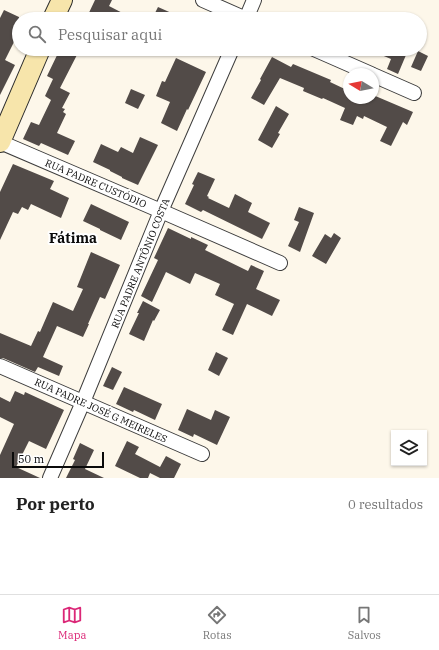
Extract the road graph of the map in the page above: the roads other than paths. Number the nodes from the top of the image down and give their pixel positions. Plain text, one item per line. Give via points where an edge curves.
1 (62, 0) edge
2 (203, 0) edge
3 (254, 0) edge
4 (56, 12) edge
5 (230, 12) edge
6 (249, 12) edge
7 (37, 56) edge
8 (229, 56) edge
9 (330, 56) edge
10 (358, 68) edge
11 (379, 77) edge
12 (414, 93) dead end
13 (0, 142) edge
14 (161, 211) junction
15 (280, 263) dead end
16 (0, 366) edge
17 (83, 402) junction
18 (202, 454) dead end
19 (50, 478) edge

1 - 4 street
2 - 5 street
3 - 6 street
7 - 13 street
8 - 14 street, RUA PADRE ANTÔNIO COSTA
9 - 10 street
11 - 12 street
13 - 14 street, RUA PADRE CUSTÓDIO
14 - 15 street, RUA PADRE CUSTÓDIO
14 - 17 street, RUA PADRE ANTÔNIO COSTA
16 - 17 street, RUA PADRE JOSÉ G MEIRELES
17 - 18 street, RUA PADRE JOSÉ G MEIRELES
17 - 19 street, RUA PADRE ANTÔNIO COSTA

